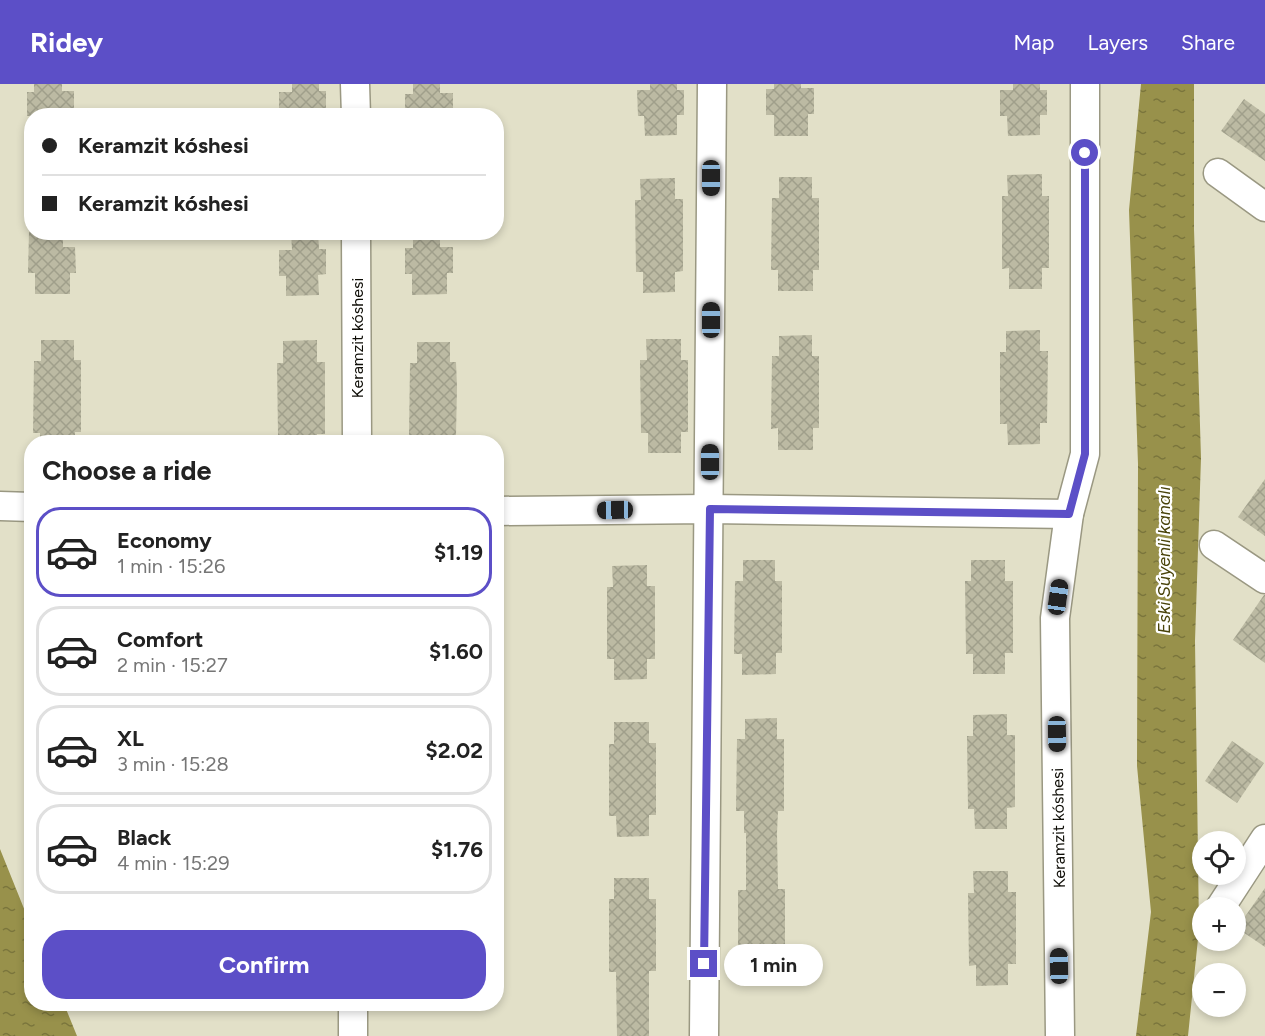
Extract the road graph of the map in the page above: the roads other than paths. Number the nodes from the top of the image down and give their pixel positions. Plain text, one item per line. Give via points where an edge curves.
1 (355, 84) edge
2 (712, 84) edge
3 (1085, 84) edge
4 (356, 108) edge
5 (1218, 173) dead end
6 (1265, 207) edge
7 (356, 240) edge
8 (357, 435) edge
9 (0, 506) edge
10 (24, 507) edge
11 (710, 509) junction
12 (504, 511) edge
13 (1069, 514) junction
14 (1214, 545) dead end
15 (1265, 579) edge
16 (1265, 839) edge
17 (1227, 897) edge
18 (353, 1011) edge
19 (353, 1036) edge
20 (704, 1036) edge
21 (1060, 1036) edge

1 - 4 street
2 - 11 street
3 - 13 street, Keramzit kóshesi via 1085,454
5 - 6 street
7 - 8 street, Keramzit kóshesi
9 - 10 street
11 - 12 street
11 - 13 street
11 - 20 street
13 - 21 street, Keramzit kóshesi via 1055,618
14 - 15 street
16 - 17 street
18 - 19 street

